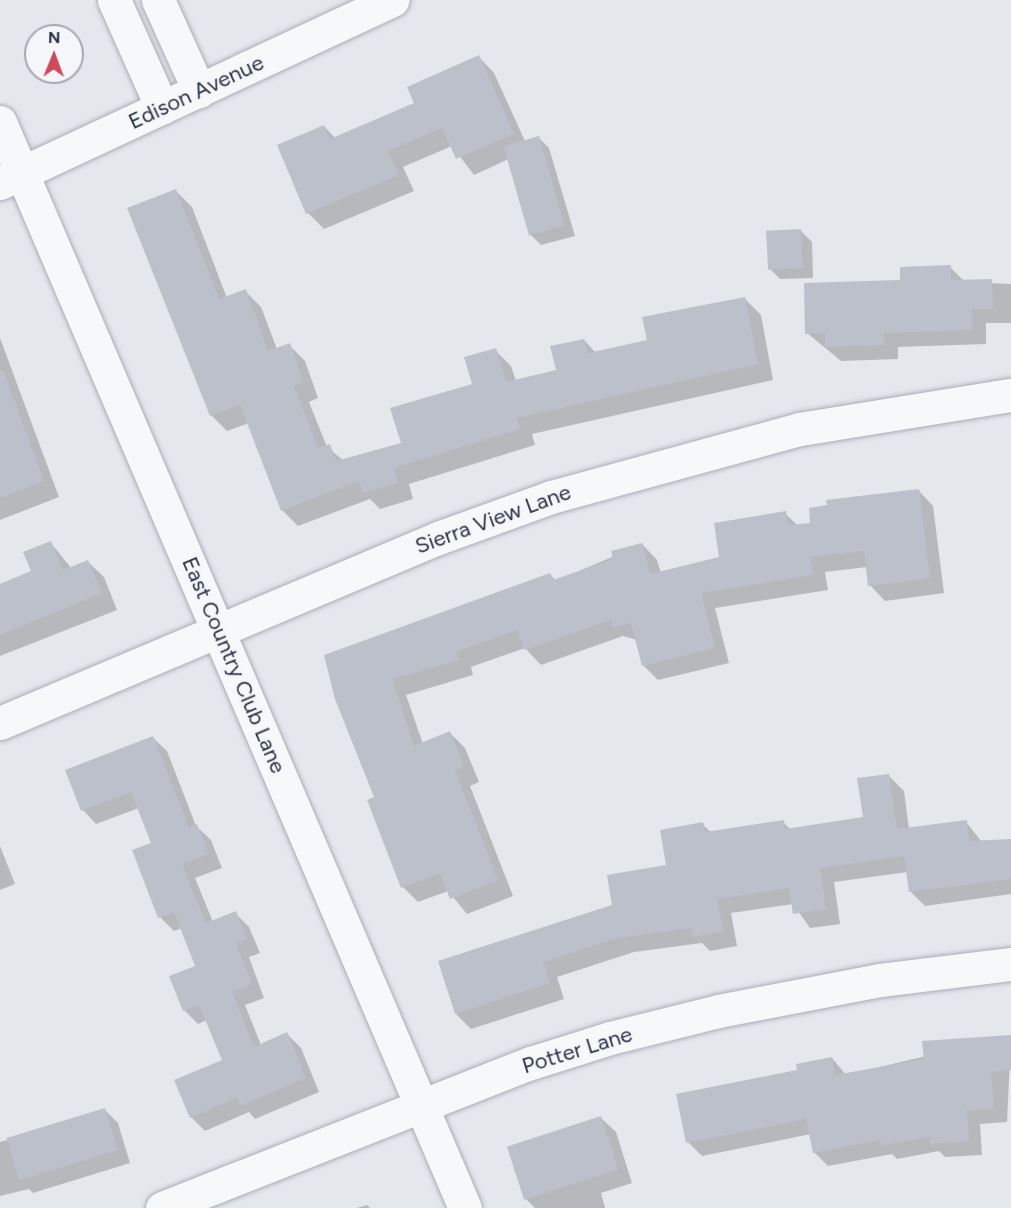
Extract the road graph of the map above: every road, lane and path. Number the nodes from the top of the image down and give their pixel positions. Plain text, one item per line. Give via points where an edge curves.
1 (114, 0) edge
2 (158, 0) edge
3 (392, 0) edge
4 (358, 7) edge
5 (199, 91) junction
6 (162, 108) junction
7 (0, 122) edge
8 (12, 178) edge
9 (1011, 395) edge
10 (219, 630) junction
11 (0, 723) edge
12 (1011, 964) edge
13 (423, 1105) junction
14 (162, 1208) edge
15 (465, 1208) edge

1 - 6 street
2 - 5 street
3 - 4 street, Edison Avenue
4 - 5 street, Edison Avenue
5 - 6 street, Edison Avenue
6 - 8 street, Edison Avenue
7 - 8 street, East Country Club Lane
8 - 10 street, East Country Club Lane
9 - 10 street, Sierra View Lane via 800,429 665,462 438,538
10 - 11 street, Sierra View Lane
10 - 13 street, East Country Club Lane
12 - 13 street, Potter Lane via 880,980 718,1011 576,1049
13 - 14 street, Potter Lane
13 - 15 street, East Country Club Lane

